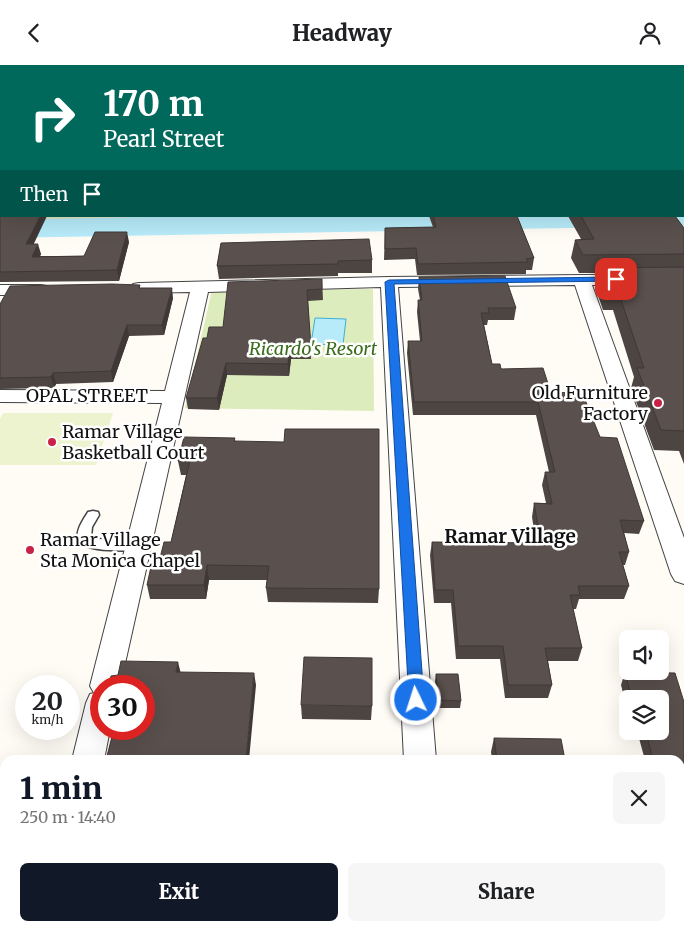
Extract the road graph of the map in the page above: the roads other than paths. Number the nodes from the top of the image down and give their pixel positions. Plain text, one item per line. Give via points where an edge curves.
1 (684, 279) edge
2 (582, 280) junction
3 (389, 282) junction
4 (200, 287) junction
5 (127, 288) edge
6 (58, 289) edge
7 (0, 290) edge
8 (0, 396) edge
9 (174, 397) junction
10 (94, 515) dead end
11 (139, 545) junction
12 (684, 574) edge
13 (108, 675) edge
14 (93, 740) edge
15 (89, 755) edge
16 (420, 755) edge

1 - 2 street
2 - 3 street
2 - 12 street
3 - 4 street
3 - 16 street
4 - 5 street
4 - 9 street
6 - 7 street
8 - 9 street, OPAL STREET
9 - 11 street
10 - 11 lane via 86,527 84,539 91,544
11 - 13 street
14 - 15 street

